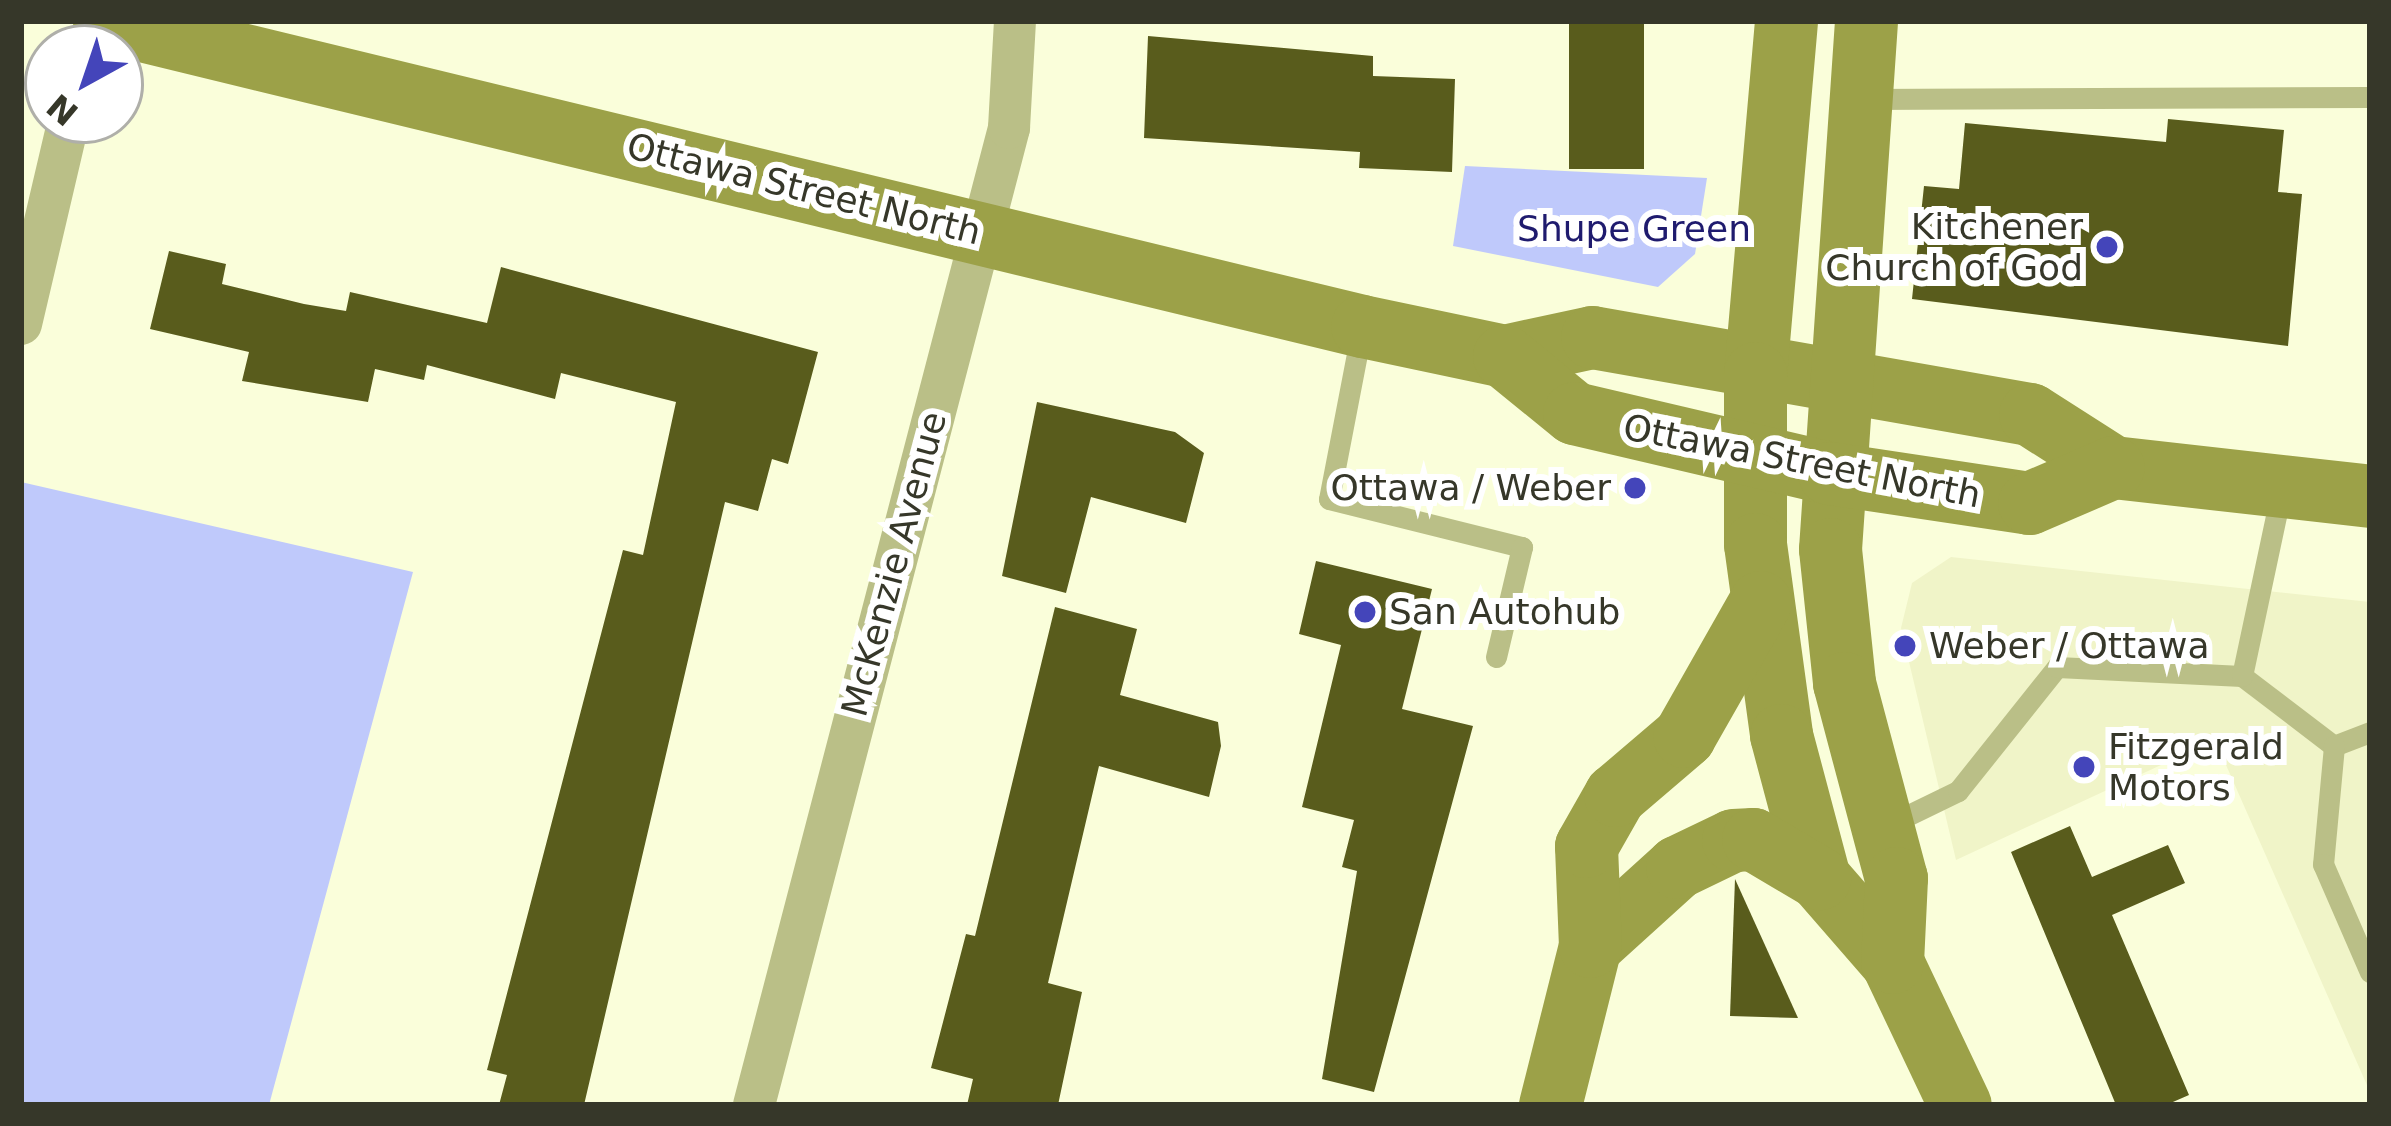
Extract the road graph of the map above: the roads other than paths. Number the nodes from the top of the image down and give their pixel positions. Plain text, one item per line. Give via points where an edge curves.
1 (104, 21) edge
2 (1016, 21) edge
3 (1786, 21) edge
4 (1866, 21) edge
5 (2370, 97) edge
6 (1858, 98) junction
7 (63, 144) edge
8 (981, 231) junction
9 (21, 324) edge
10 (1362, 326) junction
11 (1504, 356) junction
12 (1755, 373) junction
13 (1834, 388) junction
14 (1754, 458) junction
15 (2113, 467) junction
16 (1829, 473) junction
17 (2282, 486) junction
18 (2370, 496) edge
19 (1760, 602) junction
20 (1496, 657) dead end
21 (2242, 676) junction
22 (2370, 732) edge
23 (2334, 746) junction
24 (1880, 829) junction
25 (1820, 878) junction
26 (1590, 946) junction
27 (1892, 962) junction
28 (2370, 972) edge
29 (754, 1105) edge
30 (1550, 1105) edge
31 (1960, 1105) edge

1 - 8 main road, Ottawa Street North
2 - 8 street, McKenzie Avenue via 1009,128
3 - 12 main road
4 - 6 main road
5 - 6 lane
6 - 13 main road
7 - 9 street
8 - 10 main road, Ottawa Street North
8 - 29 street, McKenzie Avenue
10 - 11 main road, Ottawa Street North
10 - 20 lane via 1329,499 1522,547
11 - 12 main road, Ottawa Street North via 1592,338
11 - 14 main road, Ottawa Street North via 1574,413
12 - 13 main road, Ottawa Street North
12 - 14 main road
13 - 15 main road, Ottawa Street North via 2030,414
13 - 16 main road
14 - 16 main road, Ottawa Street North
14 - 19 main road
15 - 16 main road, Ottawa Street North via 2029,503
15 - 17 main road, Ottawa Street North
16 - 24 main road via 1844,683
17 - 18 main road, Ottawa Street North
17 - 21 lane
19 - 25 main road
19 - 26 main road via 1684,736 1600,812 1586,846
21 - 23 lane
21 - 24 lane via 2057,667 1958,791
22 - 23 lane
23 - 28 lane via 2323,864
24 - 27 main road via 1896,878
25 - 26 main road via 1754,839 1733,840 1677,867
25 - 27 main road
26 - 30 main road
27 - 31 main road

